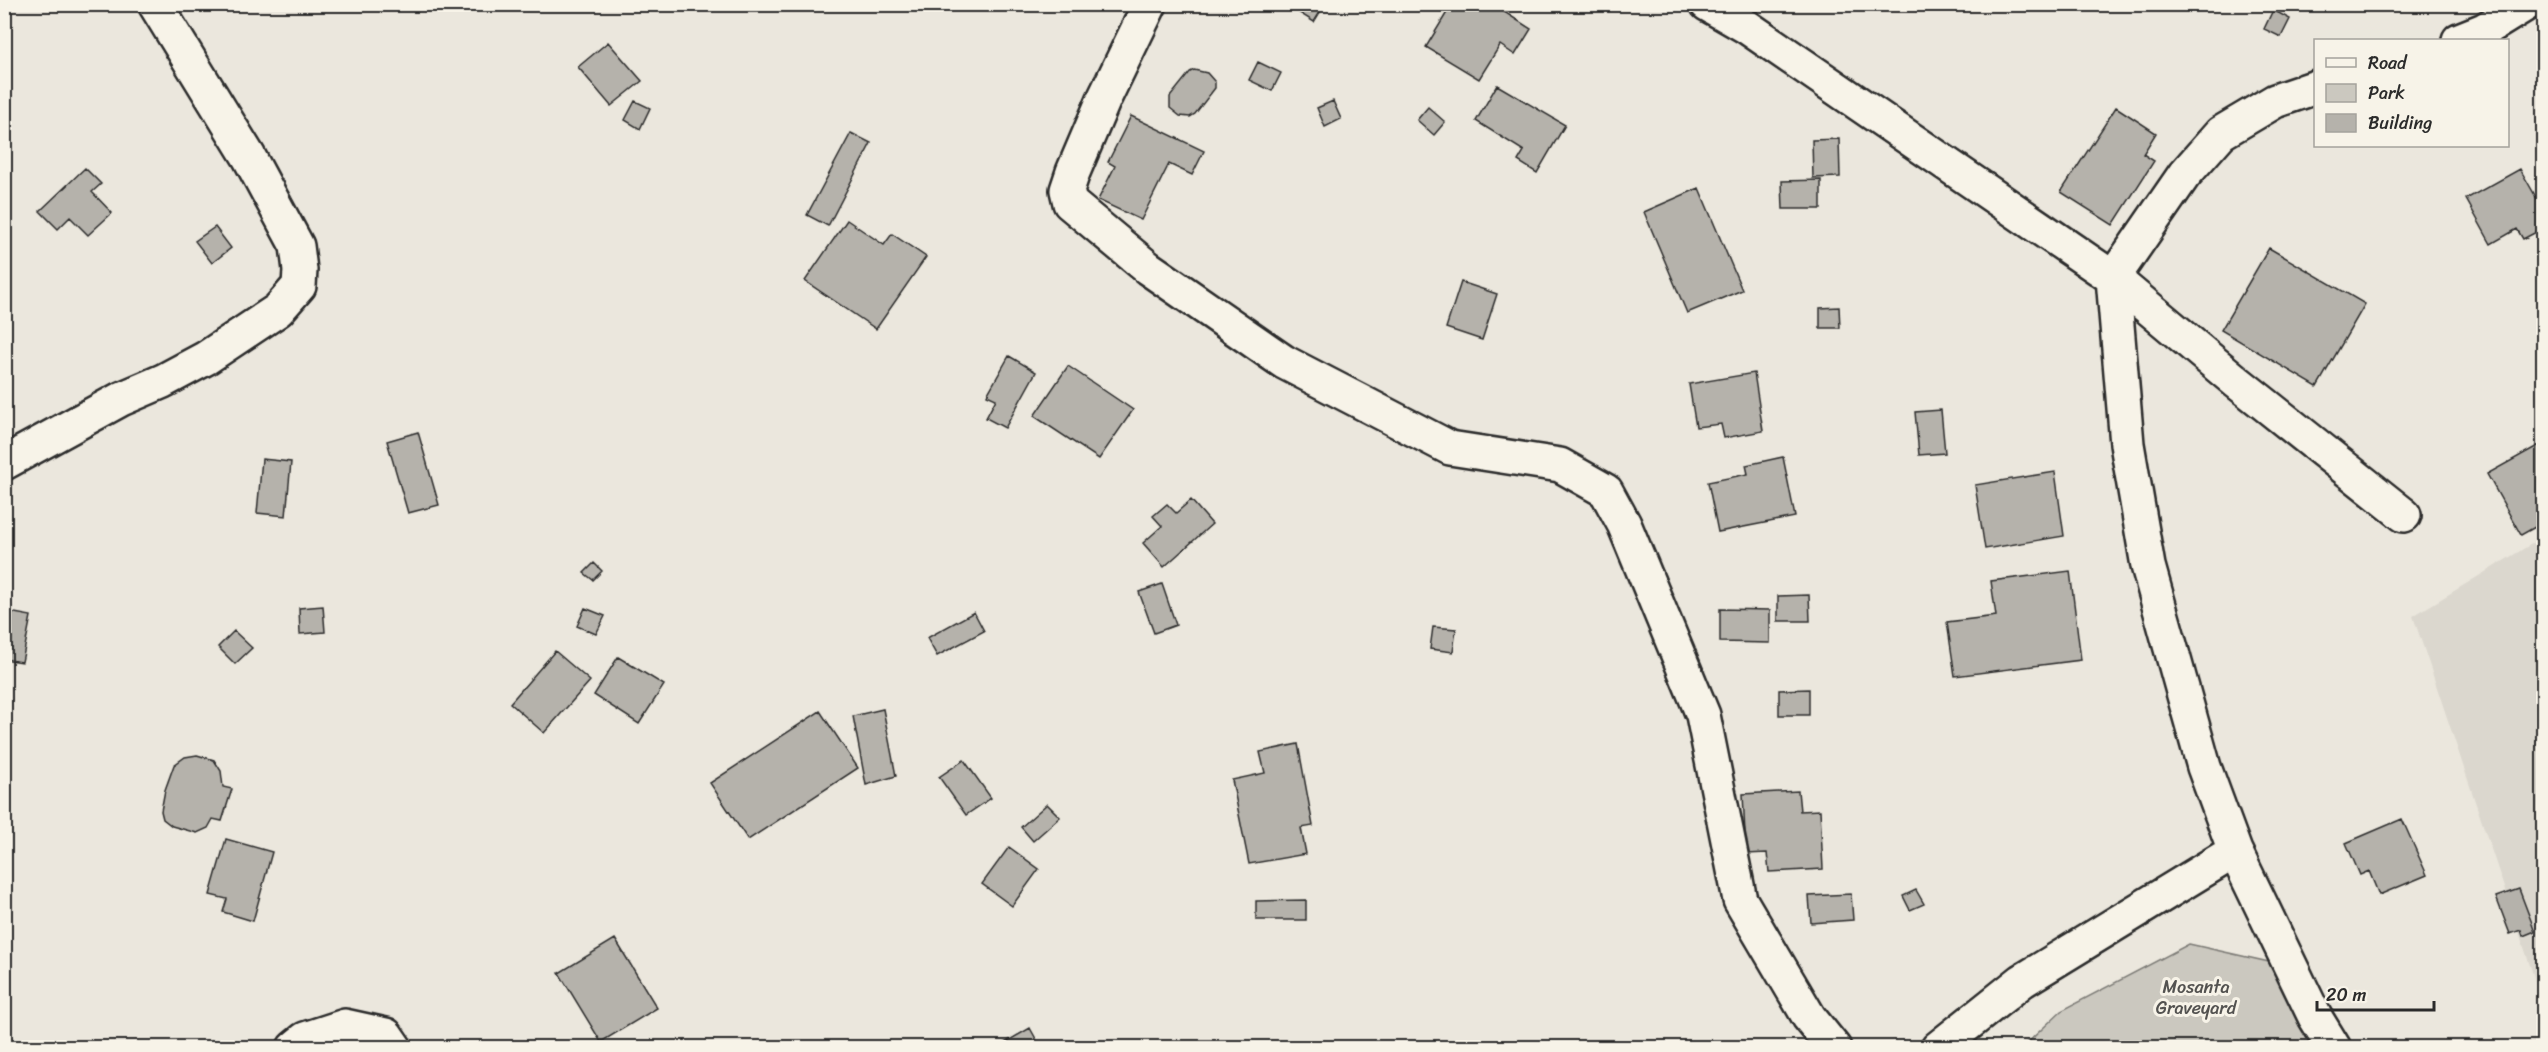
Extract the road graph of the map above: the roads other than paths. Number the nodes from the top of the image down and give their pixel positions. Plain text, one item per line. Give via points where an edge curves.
1 (155, 4) edge
2 (1150, 4) edge
3 (1707, 4) edge
4 (2526, 4) edge
5 (2461, 39) edge
6 (2314, 88) edge
7 (2113, 278) junction
8 (4, 463) edge
9 (2404, 515) dead end
10 (2235, 851) junction
11 (294, 1047) edge
12 (395, 1047) edge
13 (1834, 1047) edge
14 (1938, 1047) edge
15 (2334, 1047) edge

1 - 8 street via 249,157 297,246 299,286 278,310 206,358
2 - 13 street via 1073,172 1067,190 1070,203 1148,268 1284,362 1450,448 1560,465 1606,491 1624,524 1703,714 1740,900 1809,1017
3 - 7 street via 1747,27
4 - 5 street via 2484,30
6 - 7 street via 2275,101 2221,133 2184,176
7 - 9 street
7 - 10 street via 2127,444 2148,566 2204,767
10 - 14 street via 2022,981
10 - 15 street via 2315,1017
11 - 12 street via 305,1039 345,1026 386,1035

